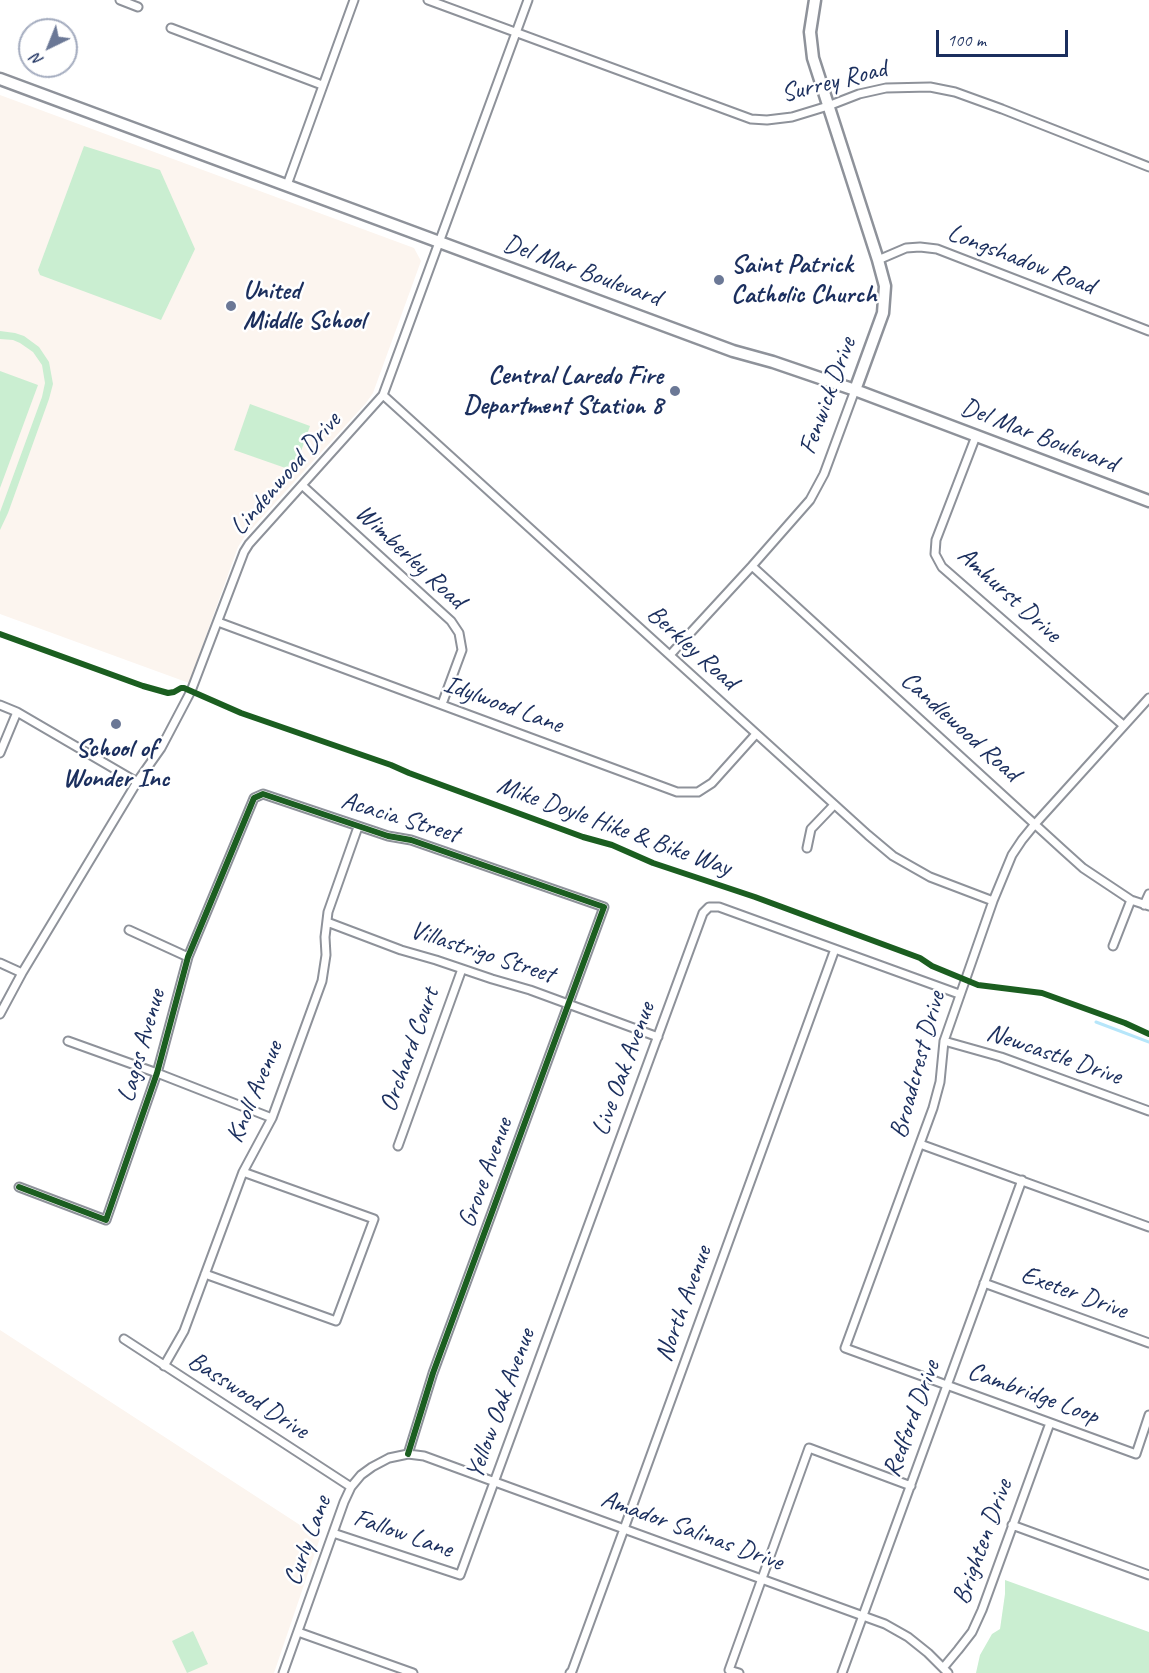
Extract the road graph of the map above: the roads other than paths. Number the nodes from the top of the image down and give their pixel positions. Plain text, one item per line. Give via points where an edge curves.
1 (120, 0) edge
2 (354, 0) edge
3 (428, 0) edge
4 (528, 0) edge
5 (815, 0) edge
6 (138, 7) dead end
7 (171, 28) dead end
8 (515, 32) junction
9 (0, 79) edge
10 (322, 85) junction
11 (828, 106) junction
12 (1149, 167) edge
13 (286, 185) junction
14 (440, 242) junction
15 (878, 260) junction
16 (1149, 331) edge
17 (855, 390) junction
18 (383, 395) junction
19 (976, 436) junction
20 (303, 486) junction
21 (1149, 501) edge
22 (752, 566) junction
23 (218, 622) junction
24 (670, 656) junction
25 (1149, 698) edge
26 (442, 704) junction
27 (0, 705) edge
28 (17, 712) junction
29 (1123, 725) junction
30 (756, 734) junction
31 (0, 753) edge
32 (137, 782) junction
33 (254, 798) joint
34 (834, 804) junction
35 (1035, 824) junction
36 (358, 827) junction
37 (807, 848) dead end
38 (1149, 894) edge
39 (1131, 900) junction
40 (993, 901) junction
41 (1147, 905) edge
42 (604, 907) joint
43 (327, 921) junction
44 (129, 930) dead end
45 (1113, 946) dead end
46 (835, 949) junction
47 (188, 957) junction
48 (0, 963) edge
49 (462, 969) junction
50 (22, 974) junction
51 (959, 994) junction
52 (569, 1004) junction
53 (0, 1014) edge
54 (658, 1036) junction
55 (68, 1041) dead end
56 (944, 1041) junction
57 (157, 1072) junction
58 (1149, 1111) edge
59 (272, 1118) junction
60 (920, 1144) junction
61 (398, 1146) dead end
62 (243, 1172) junction
63 (1022, 1180) junction
64 (19, 1187) dead end
65 (1149, 1227) edge
66 (580, 1247) joint
67 (205, 1274) junction
68 (984, 1283) junction
69 (124, 1339) dead end
70 (1149, 1343) edge
71 (845, 1348) joint
72 (164, 1366) junction
73 (947, 1386) junction
74 (1149, 1415) edge
75 (1050, 1423) junction
76 (408, 1454) junction
77 (495, 1482) junction
78 (911, 1486) junction
79 (351, 1487) junction
80 (1012, 1525) junction
81 (624, 1529) junction
82 (333, 1533) junction
83 (460, 1575) joint
84 (1149, 1575) edge
85 (761, 1579) junction
86 (864, 1616) junction
87 (298, 1632) junction
88 (945, 1670) edge
89 (283, 1673) edge
90 (412, 1673) edge
91 (570, 1673) edge
92 (739, 1673) edge
93 (842, 1673) edge

1 - 6 street
2 - 10 street
3 - 8 street, Surrey Road
4 - 8 street, Lindenwood Drive
5 - 11 main road, Fenwick Drive via 810,32 813,58
7 - 10 street
8 - 11 street, Surrey Road via 751,119 792,117
8 - 14 street, Lindenwood Drive
9 - 13 main road, Del Mar Boulevard
10 - 13 street
11 - 12 street, Surrey Road via 886,88 930,87 1002,109
11 - 15 main road, Fenwick Drive
13 - 14 main road, Del Mar Boulevard
14 - 17 main road, Del Mar Boulevard via 734,351
14 - 18 street, Lindenwood Drive
15 - 16 street, Longshadow Road via 906,248 937,249
15 - 17 main road, Fenwick Drive via 885,286 883,313
17 - 19 main road, Del Mar Boulevard
17 - 22 street, Fenwick Drive via 817,489
18 - 20 street, Lindenwood Drive
18 - 24 street, Berkley Road
19 - 21 main road, Del Mar Boulevard
19 - 29 street, Amhurst Drive via 936,540 935,554 942,567
20 - 23 street, Lindenwood Drive via 249,544
20 - 26 street, Wimberley Road via 451,621 459,633 462,650
22 - 24 street, Fenwick Drive
22 - 35 street, Candlewood Road
23 - 26 street, Idylwood Lane
23 - 32 street, Lindenwood Drive via 191,691 161,748
24 - 30 street, Berkley Road
25 - 29 street, Broadcrest Drive
26 - 30 street, Idylwood Lane via 677,792 698,792 712,783
27 - 28 street
28 - 31 street
28 - 32 street
29 - 35 street, Broadcrest Drive
30 - 34 street, Berkley Road
32 - 50 street, Lindenwood Drive
33 - 36 street, Acacia Street via 263,794
33 - 47 street, Lagos Avenue
34 - 37 street via 811,829
34 - 40 street, Berkley Road via 892,856 910,867
35 - 39 street, Candlewood Road via 1083,868
35 - 40 street, Broadcrest Drive via 1012,855
36 - 42 street, Acacia Street via 411,840
36 - 43 street, Knoll Avenue
38 - 41 street
39 - 41 street, Candlewood Road
39 - 45 street
40 - 51 street, Broadcrest Drive
42 - 52 street, Grove Avenue
43 - 49 street, Villastrigo Street
43 - 59 street, Knoll Avenue via 322,981
44 - 47 street
46 - 51 street
46 - 54 street, Live Oak Avenue via 719,907 709,907 703,913
46 - 81 street, North Avenue
47 - 57 street, Lagos Avenue
48 - 50 street
49 - 52 street, Villastrigo Street
49 - 61 street, Orchard Court
50 - 53 street, Lindenwood Drive
51 - 56 street, Broadcrest Drive
52 - 54 street, Villastrigo Street
52 - 76 street, Grove Avenue via 433,1373
54 - 66 street, Live Oak Avenue
55 - 57 street
56 - 58 street, Newcastle Drive via 1001,1057
56 - 60 street, Broadcrest Drive via 940,1083
57 - 59 street
57 - 64 street, Lagos Avenue via 106,1220
59 - 62 street, Knoll Avenue
60 - 63 street
60 - 71 street, Broadcrest Drive
62 - 67 street, Knoll Avenue
62 - 67 street via 374,1219 336,1321
63 - 65 street
63 - 68 street, Redford Drive
66 - 77 street, Yellow Oak Avenue
67 - 72 street, Knoll Avenue via 184,1331
68 - 70 street, Exeter Drive
68 - 73 street, Redford Drive
69 - 72 street, Basswood Drive
71 - 73 street, Cambridge Loop
72 - 79 street, Basswood Drive
73 - 75 street, Cambridge Loop
73 - 78 street, Redford Drive
74 - 75 street, Cambridge Loop via 1136,1454
75 - 80 street, Brighten Drive
76 - 77 street, Amador Salinas Drive
76 - 79 street, Curly Lane via 372,1467
77 - 81 street, Amador Salinas Drive
77 - 83 street, Yellow Oak Avenue
78 - 85 street via 808,1448
78 - 86 street, Redford Drive
79 - 82 street, Curly Lane
80 - 84 street
80 - 88 street, Brighten Drive via 972,1632
81 - 85 street, Amador Salinas Drive
81 - 91 street, North Avenue
82 - 83 street, Fallow Lane
82 - 87 street, Curly Lane
85 - 86 street, Amador Salinas Drive
85 - 92 street via 729,1670
86 - 88 street, Amador Salinas Drive via 908,1637
86 - 93 street, Redford Drive
87 - 89 street, Curly Lane
87 - 90 street

